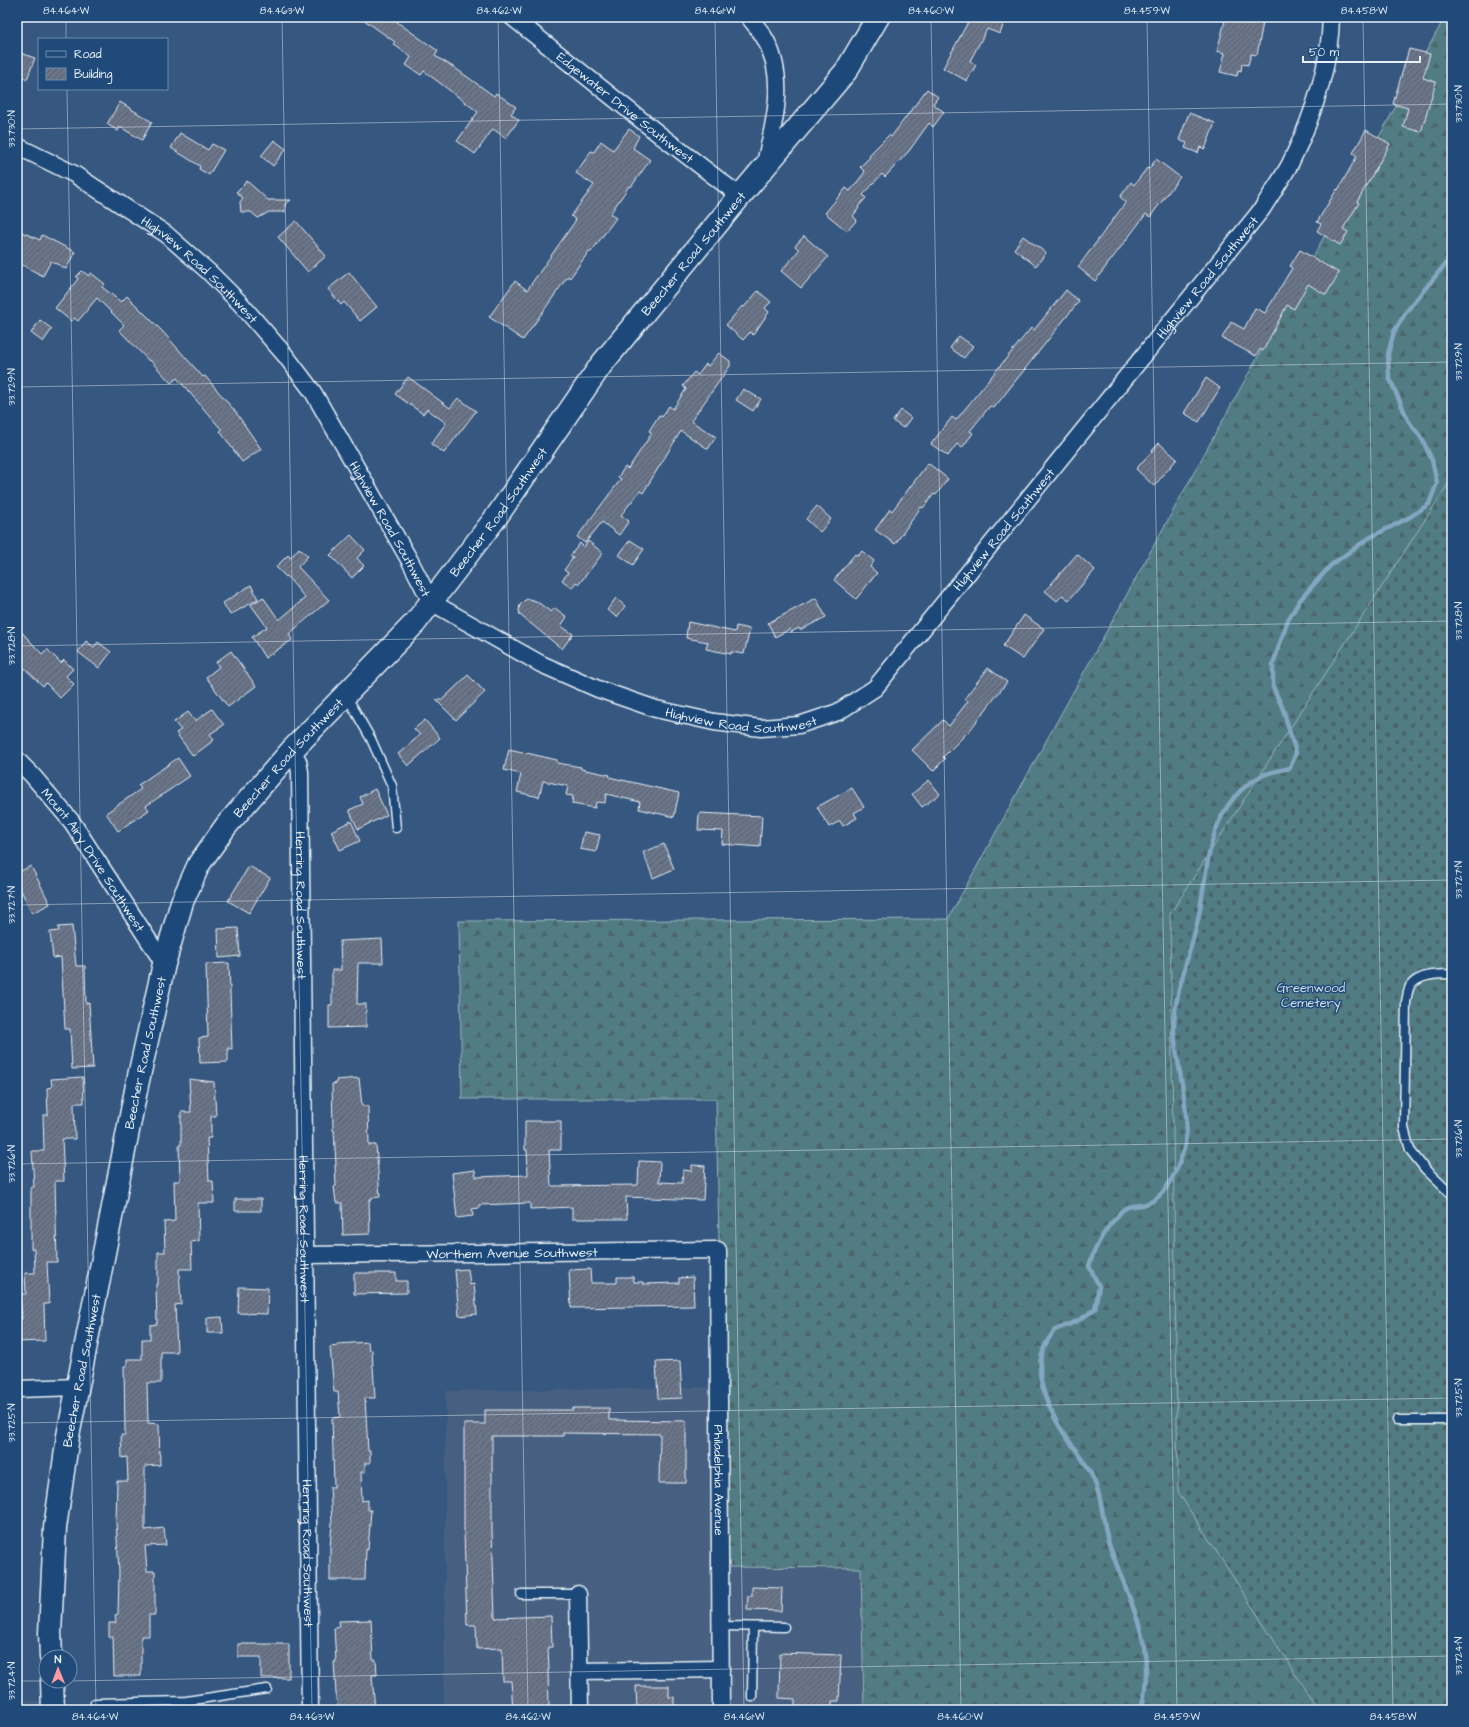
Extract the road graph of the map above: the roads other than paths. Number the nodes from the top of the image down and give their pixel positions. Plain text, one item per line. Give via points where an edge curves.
1 (512, 17) edge
2 (749, 17) edge
3 (878, 17) edge
4 (1331, 17) edge
5 (17, 146) edge
6 (763, 168) junction
7 (740, 196) junction
8 (431, 602) junction
9 (346, 694) junction
10 (292, 750) junction
11 (17, 760) edge
12 (396, 828) dead end
13 (164, 964) junction
14 (1452, 974) edge
15 (1452, 1195) edge
16 (718, 1250) joint
17 (305, 1255) junction
18 (78, 1387) junction
19 (17, 1389) edge
20 (1397, 1420) dead end
21 (1452, 1420) edge
22 (521, 1594) dead end
23 (578, 1594) joint
24 (720, 1626) junction
25 (753, 1627) junction
26 (784, 1627) dead end
27 (51, 1649) edge
28 (721, 1669) junction
29 (580, 1671) junction
30 (52, 1689) edge
31 (268, 1689) dead end
32 (752, 1697) dead end
33 (95, 1703) dead end
34 (53, 1710) edge
35 (310, 1710) edge
36 (580, 1710) edge
37 (721, 1710) edge

1 - 7 street, Edgewater Drive Southwest via 660,136
2 - 6 street via 767,44 775,65 778,92 776,115
3 - 6 street, Beecher Road Southwest via 846,71
4 - 8 street, Highview Road Southwest via 1324,69 1310,118 1289,165 1262,209 875,688 838,712 800,725 762,728 714,722 656,709 598,689 541,664
5 - 8 street, Highview Road Southwest via 74,174 166,234 240,303 285,355 312,392
6 - 7 street, Beecher Road Southwest
7 - 8 street, Beecher Road Southwest via 601,364 497,516
8 - 9 street, Beecher Road Southwest via 415,623
9 - 10 street, Beecher Road Southwest
9 - 12 lane via 368,733 392,786
10 - 13 street, Beecher Road Southwest via 226,826 200,864 182,902
10 - 17 street, Herring Road Southwest via 300,772
11 - 13 street, Mount Airy Drive Southwest via 72,822
13 - 18 street, Beecher Road Southwest via 137,1085
14 - 15 lane via 1419,978 1410,987 1406,1002 1404,1128 1410,1150
16 - 17 street, Worthem Avenue Southwest
16 - 24 street, Philadelphia Avenue
17 - 35 street, Herring Road Southwest
18 - 19 street
18 - 27 street, Beecher Road Southwest via 55,1528
20 - 21 lane
22 - 23 lane
23 - 29 street
24 - 25 lane
24 - 28 street, Philadelphia Avenue
25 - 26 lane
25 - 32 lane
28 - 29 street
28 - 37 street, Philadelphia Avenue
29 - 36 street
30 - 34 street
31 - 33 lane via 186,1701

